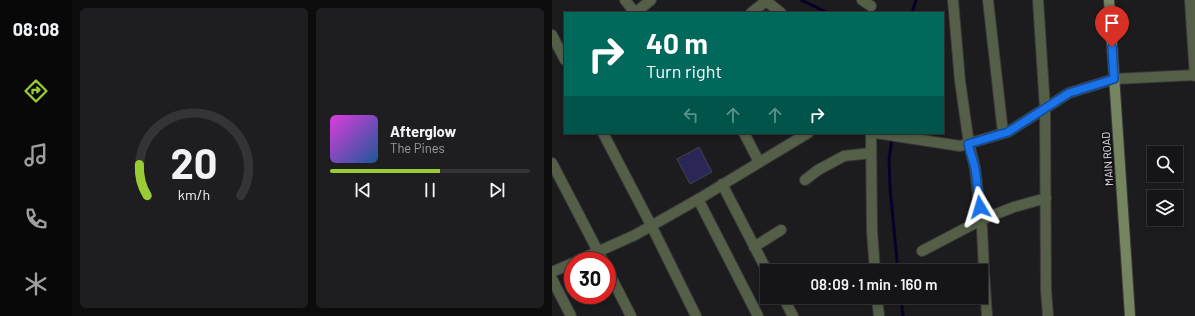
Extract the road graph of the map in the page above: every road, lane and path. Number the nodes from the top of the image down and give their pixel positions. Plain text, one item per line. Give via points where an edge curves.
1 (625, 0) edge
2 (651, 0) edge
3 (766, 0) edge
4 (862, 0) edge
5 (953, 0) edge
6 (988, 0) edge
7 (1038, 0) edge
8 (1109, 0) edge
9 (1190, 0) edge
10 (871, 6) dead end
11 (634, 12) edge
12 (636, 12) edge
13 (752, 12) edge
14 (780, 12) edge
15 (1193, 14) edge
16 (552, 35) edge
17 (564, 58) edge
18 (1195, 75) edge
19 (1114, 79) junction
20 (1045, 108) junction
21 (1003, 133) junction
22 (604, 134) edge
23 (745, 134) edge
24 (806, 134) edge
25 (871, 134) edge
26 (879, 134) edge
27 (922, 136) edge
28 (968, 144) junction
29 (871, 153) junction
30 (759, 162) junction
31 (552, 163) edge
32 (804, 180) dead end
33 (722, 184) junction
34 (1046, 198) junction
35 (698, 199) junction
36 (981, 220) junction
37 (651, 225) junction
38 (781, 230) dead end
39 (754, 247) junction
40 (598, 251) joint
41 (922, 251) dead end
42 (763, 264) edge
43 (874, 264) edge
44 (564, 267) edge
45 (552, 272) edge
46 (552, 279) edge
47 (616, 287) edge
48 (787, 304) edge
49 (878, 304) edge
50 (571, 316) edge
51 (631, 316) edge
52 (696, 316) edge
53 (758, 316) edge
54 (793, 316) edge
55 (879, 316) edge
56 (987, 316) edge
57 (1048, 316) edge
58 (1130, 316) edge

1 - 11 street
2 - 12 street
3 - 13 street
3 - 14 street
4 - 10 street
5 - 28 street
6 - 21 street
7 - 20 street
8 - 19 street, MAIN ROAD
9 - 15 street
15 - 18 street
16 - 17 street
18 - 19 street
19 - 20 street via 1069,93
19 - 58 street, MAIN ROAD
20 - 21 street
20 - 34 street
21 - 28 street
22 - 37 street
23 - 30 street
24 - 30 street
25 - 29 street
26 - 27 street via 908,138
27 - 28 street via 960,146
28 - 36 street via 975,168
29 - 32 street via 844,156
29 - 43 street
30 - 33 street
31 - 40 street
33 - 35 street
33 - 39 street
34 - 36 street
34 - 57 street
35 - 37 street
35 - 53 street
36 - 41 street
36 - 56 street
37 - 40 street
37 - 52 street
38 - 39 street
39 - 42 street
44 - 45 street
46 - 50 street
47 - 51 street
48 - 54 street
49 - 55 street

